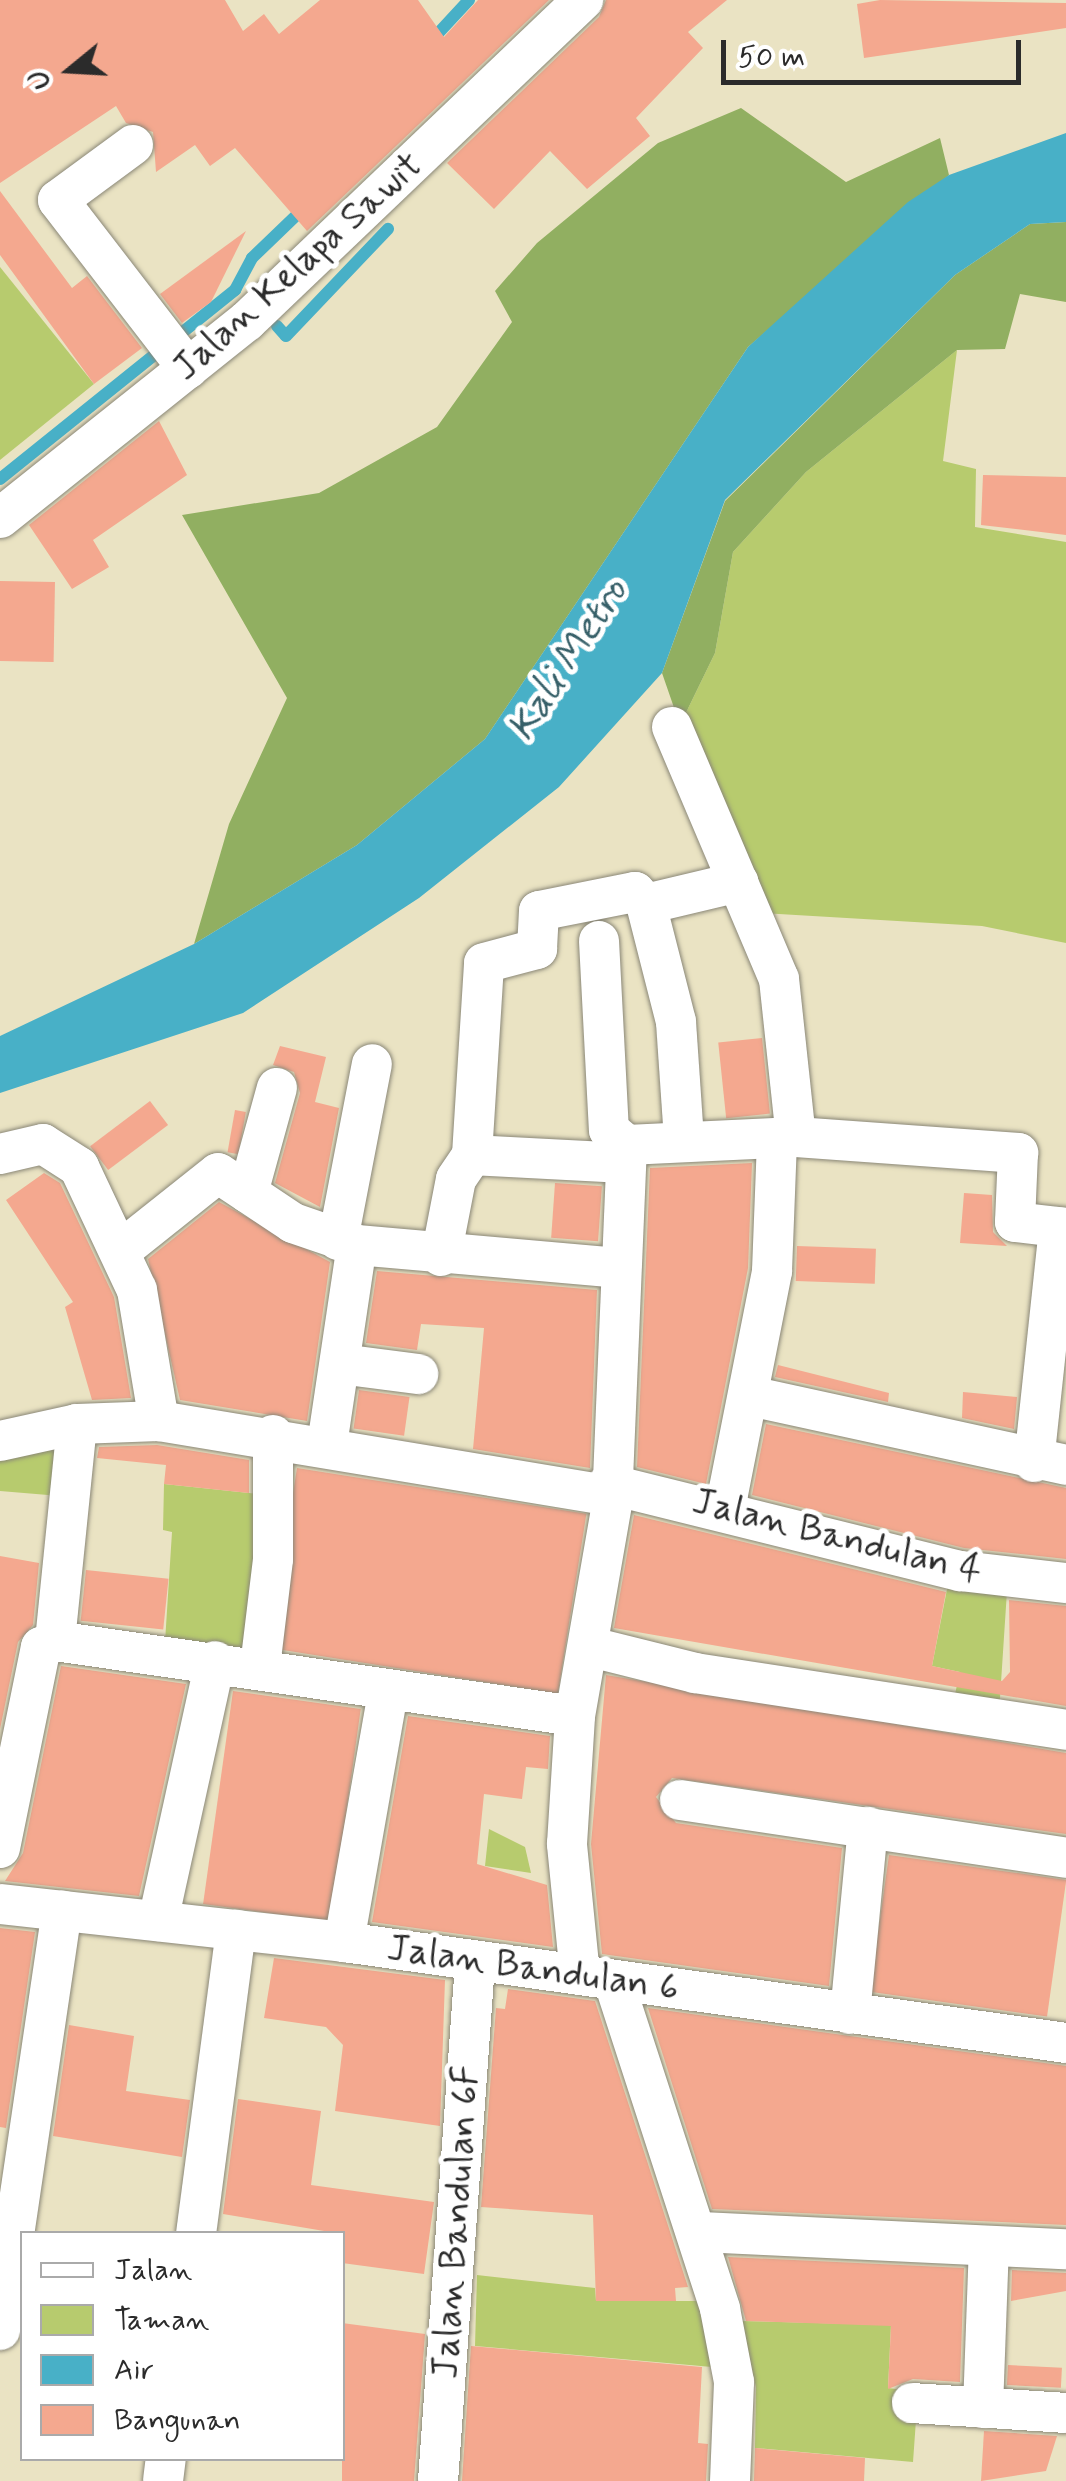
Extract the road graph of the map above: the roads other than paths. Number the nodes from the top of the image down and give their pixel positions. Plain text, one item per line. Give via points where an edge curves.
1 (583, 0) edge
2 (133, 145) dead end
3 (177, 354) junction
4 (0, 518) edge
5 (672, 727) dead end
6 (738, 882) junction
7 (646, 904) junction
8 (600, 941) dead end
9 (372, 1064) dead end
10 (277, 1088) dead end
11 (786, 1137) junction
12 (684, 1139) junction
13 (0, 1154) edge
14 (472, 1154) junction
15 (625, 1154) junction
16 (248, 1194) junction
17 (1063, 1227) edge
18 (348, 1242) junction
19 (120, 1252) junction
20 (441, 1256) junction
21 (621, 1268) junction
22 (340, 1364) junction
23 (418, 1374) dead end
24 (750, 1396) junction
25 (159, 1420) junction
26 (77, 1424) junction
27 (273, 1436) junction
28 (0, 1441) edge
29 (327, 1445) junction
30 (1050, 1464) edge
31 (610, 1490) junction
32 (726, 1509) junction
33 (1066, 1583) edge
34 (48, 1644) junction
35 (591, 1647) junction
36 (214, 1661) junction
37 (260, 1668) junction
38 (388, 1692) junction
39 (574, 1716) junction
40 (1066, 1730) edge
41 (680, 1800) dead end
42 (868, 1827) junction
43 (0, 1848) edge
44 (1066, 1858) edge
45 (0, 1904) edge
46 (62, 1911) junction
47 (158, 1921) junction
48 (236, 1930) junction
49 (344, 1942) junction
50 (475, 1963) junction
51 (596, 1979) junction
52 (850, 2014) junction
53 (1066, 2042) edge
54 (196, 2231) edge
55 (700, 2232) junction
56 (989, 2246) junction
57 (1066, 2249) edge
58 (0, 2330) edge
59 (912, 2403) dead end
60 (983, 2408) junction
61 (1066, 2413) edge
62 (438, 2481) edge
63 (730, 2481) edge

1 - 3 street, Jalan Kelapa Sawit via 348,229
2 - 3 street via 58,200
3 - 4 street, Jalan Kelapa Sawit
5 - 6 street
6 - 7 street
6 - 11 street via 783,995
7 - 12 street via 676,1022
7 - 14 street via 635,892 540,911 537,949 484,963
8 - 15 street via 609,1130
9 - 18 street
10 - 16 street
11 - 12 street
11 - 17 street via 1018,1152 1014,1222
11 - 24 street
12 - 15 street
13 - 19 street via 56,1148 78,1167
14 - 15 street
14 - 20 street via 459,1168
15 - 21 street
16 - 18 street
16 - 19 street via 211,1176
17 - 30 street
18 - 20 street
18 - 22 street
19 - 25 street via 148,1335
20 - 21 street
21 - 31 street
22 - 23 street
22 - 29 street
24 - 30 street
24 - 32 street
25 - 26 street, Jalan Bandulan 4
25 - 27 street, Jalan Bandulan 4
26 - 28 street, Jalan Bandulan 4
26 - 34 street
27 - 29 street, Jalan Bandulan 4
27 - 37 street via 273,1559
29 - 31 street, Jalan Bandulan 4
31 - 32 street, Jalan Bandulan 4
31 - 35 street
32 - 33 street, Jalan Bandulan 4 via 960,1571
34 - 36 street
34 - 43 street
35 - 39 street
35 - 40 street via 695,1673
36 - 37 street
36 - 47 street
37 - 38 street
38 - 39 street
38 - 49 street
39 - 51 street via 566,1844
41 - 42 street
42 - 44 street
42 - 52 street
45 - 46 street, Jalan Bandulan 6
46 - 47 street, Jalan Bandulan 6
46 - 58 street
47 - 48 street, Jalan Bandulan 6
48 - 49 street, Jalan Bandulan 6
48 - 54 street
49 - 50 street, Jalan Bandulan 6
50 - 51 street, Jalan Bandulan 6
50 - 62 street, Jalan Bandulan 6F
51 - 52 street, Jalan Bandulan 6
51 - 55 street
52 - 53 street, Jalan Bandulan 6
55 - 56 street
55 - 63 street via 734,2382
56 - 57 street
56 - 60 street
59 - 60 street
60 - 61 street

